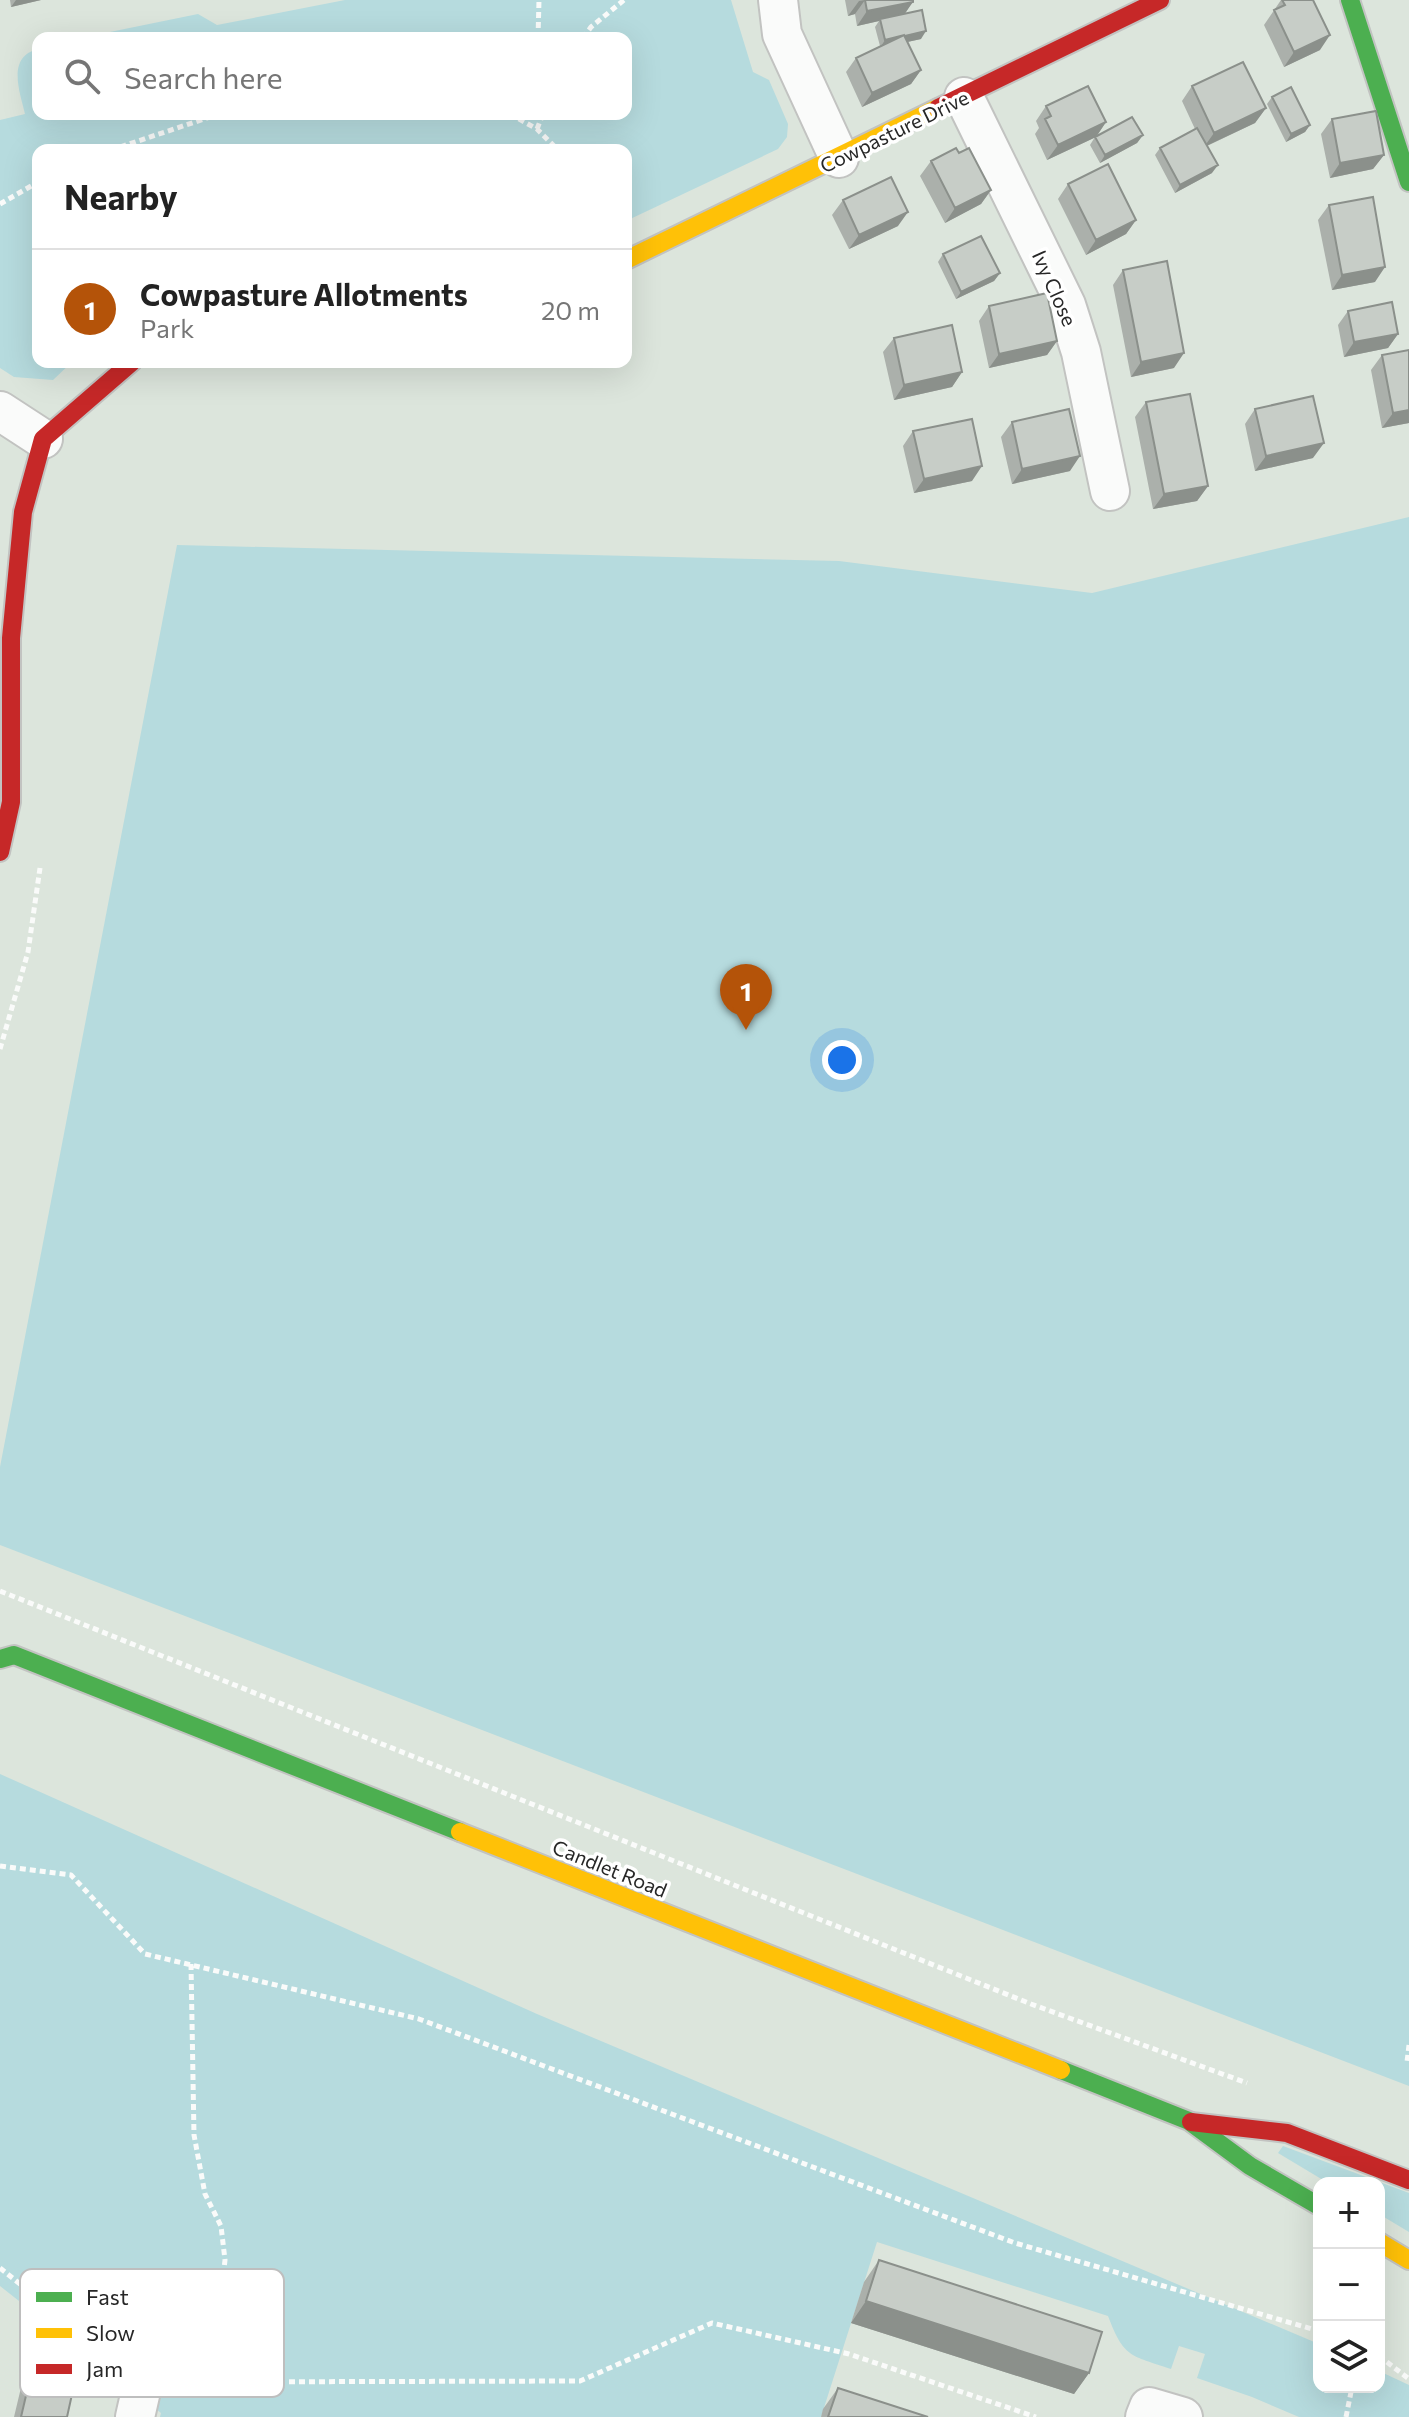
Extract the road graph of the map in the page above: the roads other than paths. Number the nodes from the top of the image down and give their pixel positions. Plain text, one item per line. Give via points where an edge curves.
1 (778, 0) edge
2 (1160, 0) edge
3 (1350, 0) edge
4 (964, 97) junction
5 (839, 158) junction
6 (1409, 182) edge
7 (632, 257) edge
8 (125, 368) edge
9 (0, 411) edge
10 (43, 439) junction
11 (1110, 491) dead end
12 (0, 852) edge
13 (7, 1652) edge
14 (1189, 2121) junction
15 (1409, 2180) edge
16 (1313, 2203) edge
17 (1385, 2246) edge
18 (1409, 2260) edge
19 (1145, 2417) edge
20 (1183, 2417) edge

1 - 5 street via 782,34
2 - 4 main road, Cowpasture Drive
3 - 6 main road
4 - 5 main road, Cowpasture Drive
4 - 11 street, Ivy Close via 1066,305
5 - 7 main road, Cowpasture Drive
8 - 10 main road
9 - 10 street
10 - 12 main road via 23,512 11,638 11,802
13 - 14 main road, Candlet Road
14 - 15 main road, Candlet Road via 1287,2133
14 - 16 main road, Candlet Road via 1250,2166
17 - 18 main road
19 - 20 street via 1149,2407

